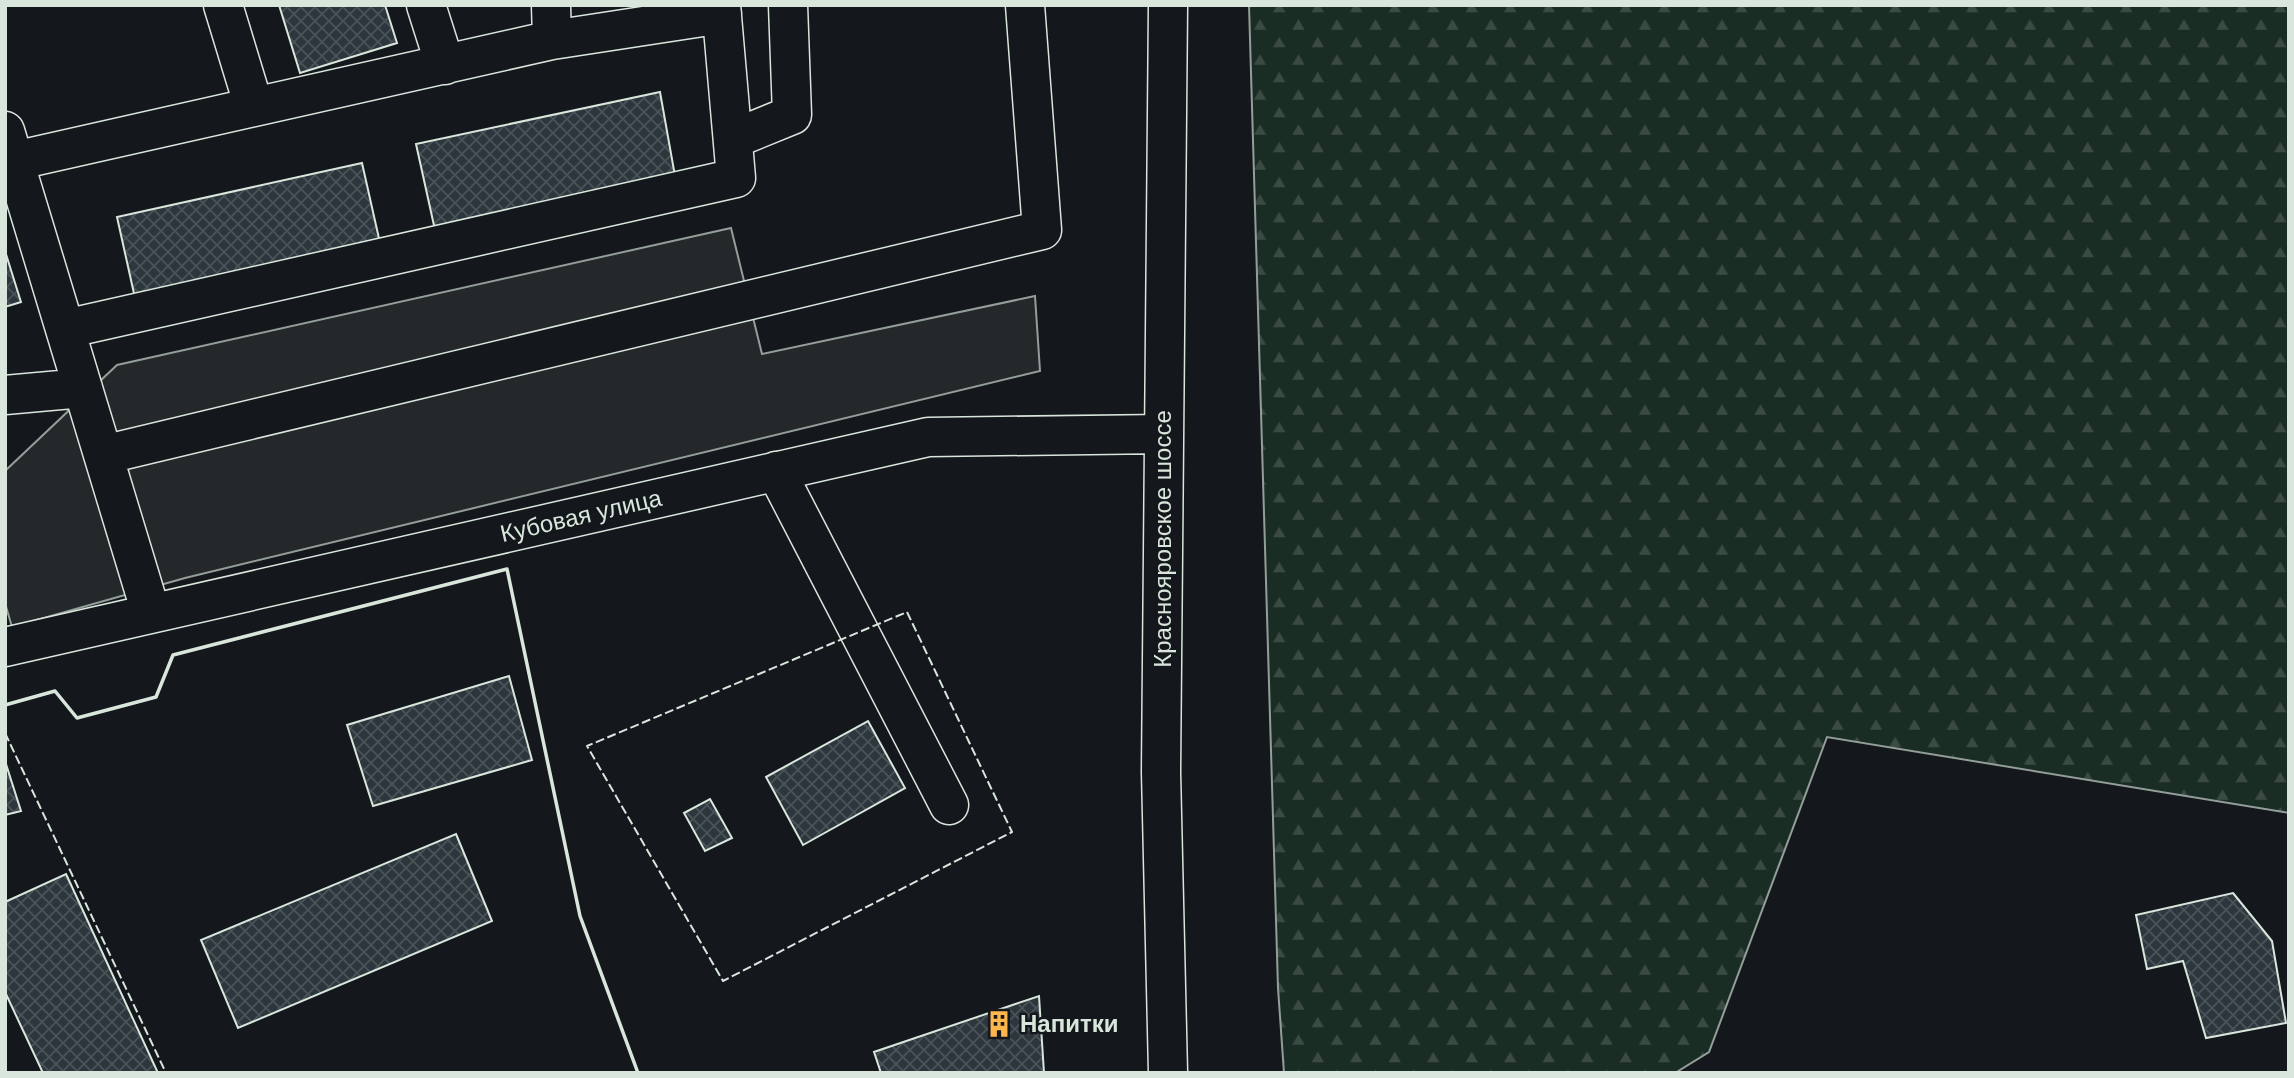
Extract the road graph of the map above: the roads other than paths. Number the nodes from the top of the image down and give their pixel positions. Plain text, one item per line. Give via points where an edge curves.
1 (223, 5) edge
2 (426, 5) edge
3 (788, 5) edge
4 (1025, 5) edge
5 (1168, 5) edge
6 (722, 10) edge
7 (551, 23) edge
8 (445, 65) junction
9 (254, 107) junction
10 (733, 139) junction
11 (10, 146) edge
12 (65, 329) junction
13 (83, 388) junction
14 (5, 395) edge
15 (1163, 434) junction
16 (103, 455) junction
17 (776, 471) junction
18 (150, 613) junction
19 (5, 647) edge
20 (949, 805) dead end
21 (1168, 1073) edge

1 - 9 street
2 - 8 street
3 - 10 street via 792,115
4 - 16 street via 1042,230
5 - 15 street, Краснояровское шоссе
6 - 7 street
6 - 10 street
7 - 8 street
8 - 9 street
9 - 11 street
10 - 12 street via 736,178
11 - 12 street
12 - 13 street
13 - 14 street
13 - 16 street
15 - 17 street, Кубовая улица via 928,437
15 - 21 street, Краснояровское шоссе via 1161,772
16 - 18 street
17 - 18 street, Кубовая улица
17 - 20 street
18 - 19 street, Кубовая улица

